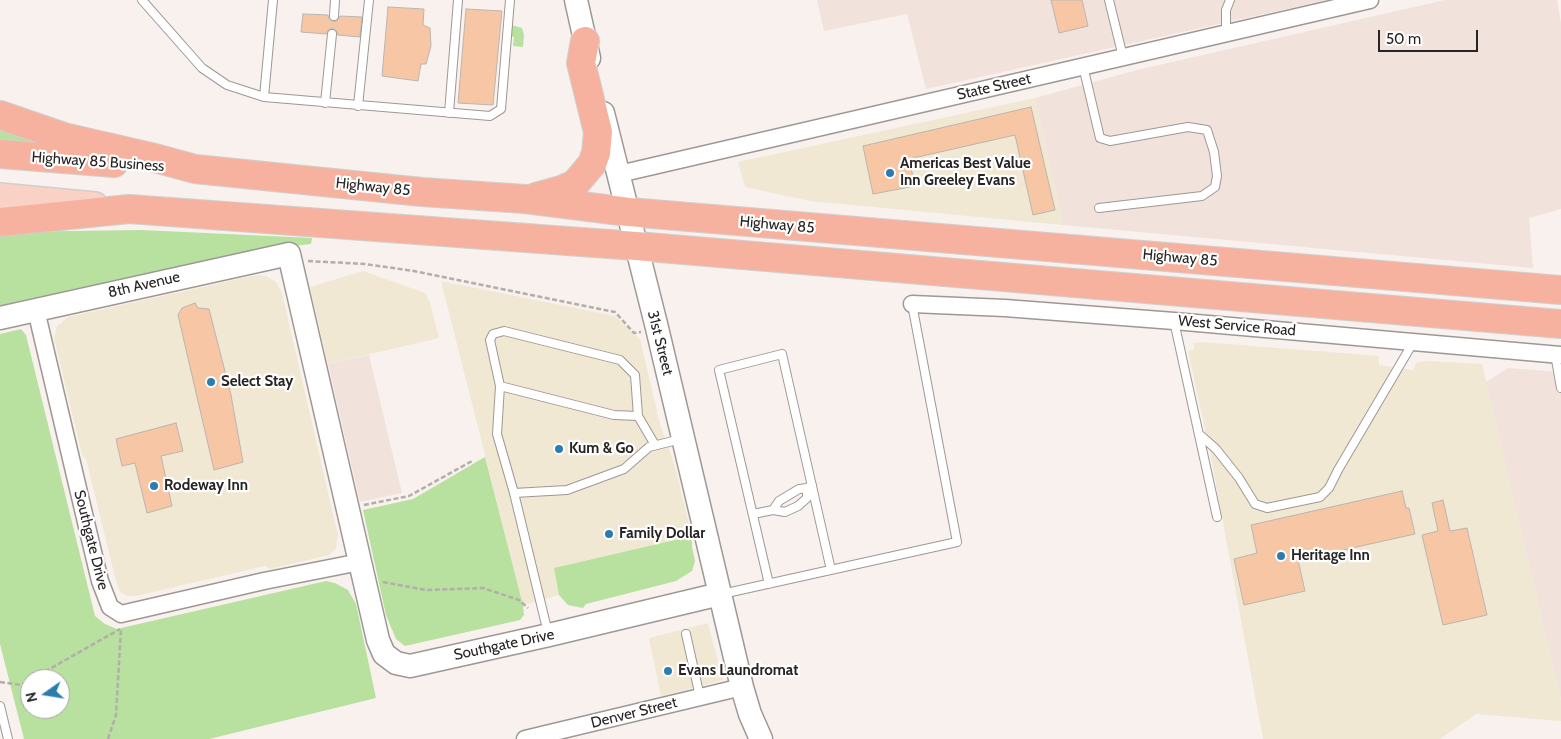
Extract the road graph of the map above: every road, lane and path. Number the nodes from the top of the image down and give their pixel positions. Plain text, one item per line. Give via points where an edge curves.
1 (142, 0) edge
2 (273, 0) edge
3 (335, 0) edge
4 (369, 0) edge
5 (458, 0) edge
6 (510, 0) edge
7 (576, 0) edge
8 (1110, 0) edge
9 (1230, 0) edge
10 (1370, 0) edge
11 (334, 16) dead end
12 (455, 27) junction
13 (464, 27) dead end
14 (1226, 33) junction
15 (332, 34) dead end
16 (585, 41) junction
17 (454, 46) junction
18 (463, 47) dead end
19 (1123, 57) junction
20 (453, 65) junction
21 (461, 66) dead end
22 (1083, 66) junction
23 (451, 86) junction
24 (460, 86) dead end
25 (264, 97) junction
26 (325, 103) junction
27 (358, 106) junction
28 (449, 113) junction
29 (0, 115) edge
30 (0, 154) edge
31 (195, 169) junction
32 (619, 174) junction
33 (0, 196) edge
34 (525, 199) junction
35 (1099, 208) dead end
36 (129, 209) junction
37 (629, 212) junction
38 (0, 222) edge
39 (636, 246) junction
40 (289, 254) junction
41 (1561, 290) edge
42 (912, 304) joint
43 (36, 310) junction
44 (0, 318) edge
45 (1174, 321) junction
46 (1561, 324) edge
47 (647, 330) dead end
48 (1414, 341) junction
49 (1558, 355) edge
50 (500, 386) junction
51 (1561, 388) edge
52 (638, 416) junction
53 (1199, 434) junction
54 (683, 438) junction
55 (655, 445) junction
56 (472, 462) dead end
57 (809, 487) junction
58 (514, 493) junction
59 (348, 508) junction
60 (774, 510) junction
61 (753, 514) junction
62 (1217, 517) dead end
63 (360, 562) junction
64 (831, 570) junction
65 (381, 581) dead end
66 (769, 584) junction
67 (720, 594) junction
68 (528, 608) dead end
69 (686, 634) dead end
70 (549, 635) junction
71 (50, 669) edge
72 (0, 682) edge
73 (20, 685) edge
74 (742, 687) junction
75 (700, 697) junction
76 (0, 706) edge
77 (8, 739) edge
78 (108, 739) edge
79 (525, 739) edge
80 (761, 739) edge

1 - 25 lane via 202,68 226,85
2 - 25 lane
3 - 11 lane
4 - 27 lane
5 - 12 lane
6 - 28 lane via 502,50 501,108 490,116
7 - 16 street, 31st Street
8 - 19 lane
9 - 14 lane via 1226,10
10 - 14 street, State Street
12 - 13 lane
12 - 17 lane
14 - 19 street, State Street
15 - 26 lane
16 - 32 street, 31st Street
16 - 34 highway via 581,63 598,132 592,164 575,184
17 - 18 lane
17 - 20 lane
19 - 22 street, State Street
20 - 21 lane
20 - 23 lane
22 - 32 street, State Street
22 - 35 lane via 1100,138 1110,140 1188,127 1207,130 1217,176 1215,187 1202,196
23 - 24 lane
23 - 28 lane
25 - 26 lane
26 - 27 lane
27 - 28 lane
29 - 31 highway, Highway 85 via 64,137
30 - 31 highway, Highway 85 Business
31 - 34 highway, Highway 85
32 - 37 street, 31st Street
33 - 36 main road
34 - 37 highway, Highway 85
36 - 38 highway
36 - 39 highway
37 - 39 street, 31st Street
37 - 41 highway, Highway 85
39 - 46 highway
39 - 54 street, 31st Street
40 - 43 street, 8th Avenue
40 - 47 path via 311,262 365,264 414,271 615,312 634,333
40 - 59 street, Southgate Drive
42 - 45 street, West Service Road
42 - 64 lane via 957,542
43 - 44 street, 8th Avenue
43 - 63 street, Southgate Drive via 100,581 110,607 121,614
45 - 48 street, West Service Road
45 - 53 lane
48 - 49 street, West Service Road
48 - 53 lane via 1329,488 1320,497 1267,508 1255,504 1216,449
49 - 51 lane
50 - 52 lane via 614,415
50 - 52 lane via 490,340 493,334 504,331 620,360 635,375
50 - 58 lane via 497,434
52 - 55 lane
53 - 62 lane
54 - 55 lane
54 - 67 street, 31st Street
55 - 58 lane via 624,469 567,490
56 - 59 path via 409,496
57 - 60 lane via 799,489 779,502
57 - 60 lane via 807,498 798,506 785,512
57 - 61 lane via 782,354 719,370
57 - 64 lane
58 - 70 lane
59 - 63 street, Southgate Drive
60 - 61 lane
61 - 66 lane
63 - 70 street, Southgate Drive via 378,640 384,654 396,663 410,666
64 - 66 lane
65 - 68 path via 426,590 483,588 519,600
66 - 67 lane
67 - 70 street, Southgate Drive
67 - 74 street, 31st Street
69 - 75 lane
71 - 78 path via 121,629 116,715
72 - 73 path
74 - 75 street, Denver Street
74 - 80 street, 31st Street
75 - 79 street, Denver Street
76 - 77 lane

